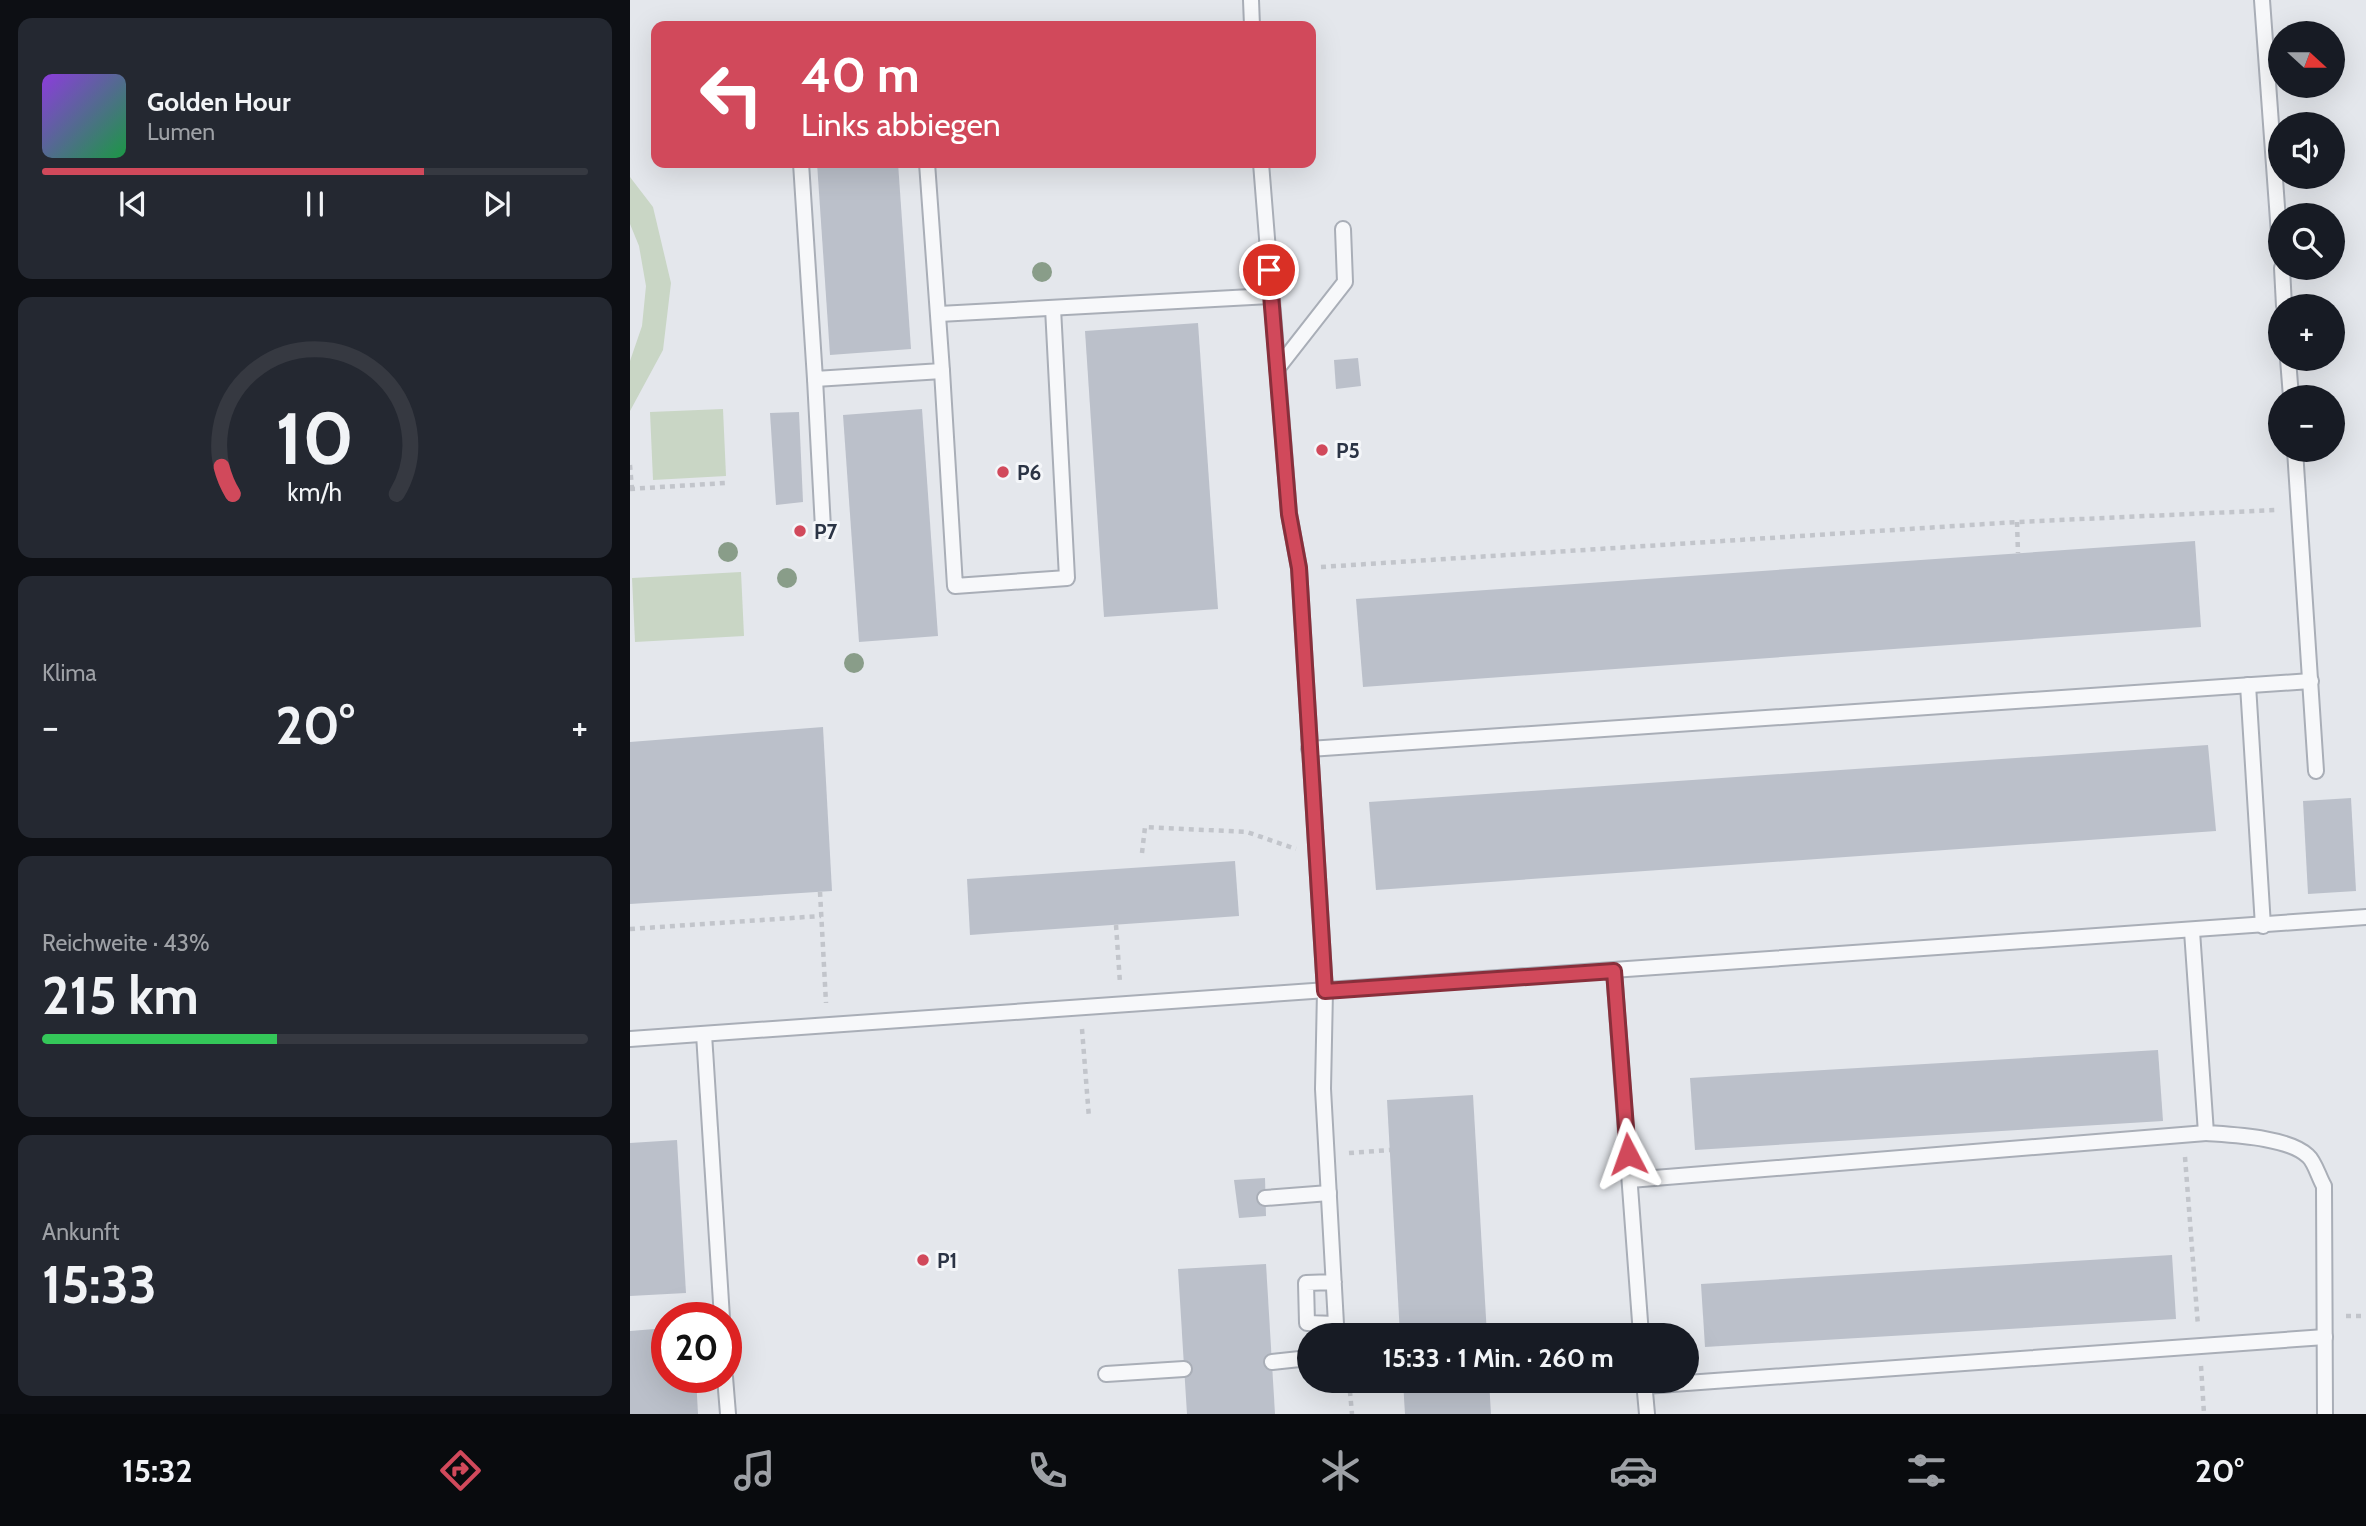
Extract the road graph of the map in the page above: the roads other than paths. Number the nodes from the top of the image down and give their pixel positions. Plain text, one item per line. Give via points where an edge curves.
1 (1251, 0) edge
2 (2262, 0) edge
3 (1252, 21) edge
4 (801, 168) edge
5 (927, 168) edge
6 (1261, 168) edge
7 (2277, 203) edge
8 (1343, 229) dead end
9 (1270, 296) junction
10 (1053, 307) junction
11 (939, 314) junction
12 (1277, 369) junction
13 (942, 371) junction
14 (816, 379) junction
15 (2296, 462) edge
16 (823, 528) dead end
17 (2311, 681) junction
18 (2248, 685) junction
19 (1309, 749) junction
20 (2316, 771) dead end
21 (2366, 917) edge
22 (2263, 926) junction
23 (2192, 931) junction
24 (1614, 971) junction
25 (1325, 991) junction
26 (704, 1034) junction
27 (630, 1039) edge
28 (2206, 1133) junction
29 (1630, 1180) junction
30 (1329, 1192) junction
31 (1265, 1198) dead end
32 (1334, 1282) dead end
33 (721, 1302) edge
34 (1640, 1323) edge
35 (2325, 1337) junction
36 (1297, 1359) edge
37 (1272, 1362) dead end
38 (1184, 1369) dead end
39 (1105, 1374) dead end
40 (1699, 1379) edge
41 (726, 1393) edge
42 (1646, 1393) edge
43 (727, 1414) edge
44 (1647, 1414) edge
45 (2325, 1414) edge

1 - 3 lane
2 - 7 lane
4 - 14 lane
5 - 11 lane
6 - 9 lane
8 - 12 lane via 1345,282
9 - 10 lane
9 - 12 lane
10 - 11 lane
10 - 13 lane via 1067,578 955,586
11 - 13 lane
12 - 19 lane via 1289,514 1299,568
13 - 14 lane
14 - 16 lane
15 - 17 lane
17 - 18 lane
17 - 20 lane
18 - 19 lane
18 - 22 lane
19 - 25 lane
21 - 22 lane
22 - 23 lane
23 - 24 lane
23 - 28 lane
24 - 25 lane
24 - 29 lane
25 - 26 lane
25 - 30 lane via 1323,1089
26 - 27 lane
26 - 33 lane
28 - 29 lane
28 - 35 lane via 2251,1136 2309,1156 2324,1186
29 - 34 lane
30 - 31 lane
30 - 32 lane
35 - 40 lane
35 - 45 lane
36 - 37 lane
38 - 39 lane
41 - 43 lane
42 - 44 lane

